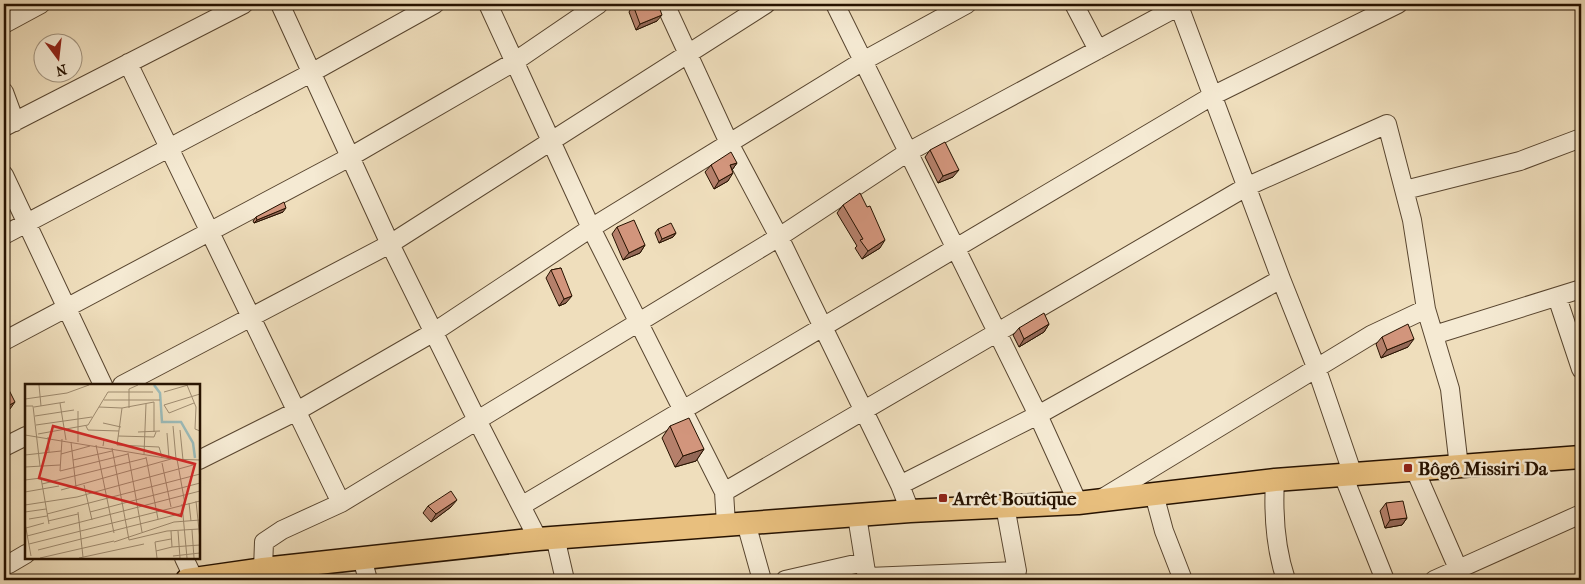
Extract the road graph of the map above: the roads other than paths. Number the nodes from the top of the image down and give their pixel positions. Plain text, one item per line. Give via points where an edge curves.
1 (41, 4) edge
2 (244, 4) edge
3 (280, 4) edge
4 (435, 4) edge
5 (488, 4) edge
6 (598, 4) edge
7 (665, 4) edge
8 (766, 4) edge
9 (834, 4) edge
10 (967, 4) edge
11 (1074, 4) edge
12 (1398, 4) edge
13 (1181, 5) edge
14 (4, 24) edge
15 (1098, 50) junction
16 (687, 53) junction
17 (863, 61) junction
18 (514, 62) junction
19 (128, 64) junction
20 (311, 73) junction
21 (4, 92) edge
22 (1212, 96) junction
23 (9, 125) edge
24 (1581, 138) edge
25 (551, 141) junction
26 (729, 143) junction
27 (169, 148) junction
28 (908, 152) junction
29 (350, 157) junction
30 (4, 175) edge
31 (1246, 187) junction
32 (1404, 190) junction
33 (26, 223) junction
34 (591, 228) junction
35 (209, 232) junction
36 (4, 235) edge
37 (779, 237) junction
38 (390, 244) junction
39 (956, 248) junction
40 (1280, 279) junction
41 (1581, 289) edge
42 (1557, 297) junction
43 (66, 308) junction
44 (1426, 309) junction
45 (251, 317) junction
46 (638, 322) junction
47 (822, 327) junction
48 (434, 332) junction
49 (997, 333) junction
50 (1434, 335) junction
51 (4, 341) edge
52 (1316, 367) junction
53 (1581, 369) edge
54 (103, 384) edge
55 (124, 384) edge
56 (683, 410) junction
57 (297, 411) junction
58 (863, 411) junction
59 (1038, 415) junction
60 (477, 420) junction
61 (25, 436) edge
62 (4, 447) edge
63 (1581, 457) edge
64 (200, 460) edge
65 (1459, 467) junction
66 (1415, 470) junction
67 (1348, 475) junction
68 (1275, 480) junction
69 (900, 485) junction
70 (724, 492) junction
71 (1154, 494) junction
72 (1089, 501) junction
73 (341, 503) junction
74 (521, 506) junction
75 (1005, 506) junction
76 (910, 511) junction
77 (1581, 514) edge
78 (857, 516) junction
79 (736, 523) junction
80 (547, 538) junction
81 (25, 555) edge
82 (362, 558) junction
83 (185, 559) edge
84 (9, 564) dead end
85 (274, 572) edge
86 (867, 573) edge
87 (1460, 575) edge
88 (1018, 576) edge
89 (199, 579) edge
90 (368, 580) edge
91 (566, 580) edge
92 (762, 580) edge
93 (785, 580) edge
94 (1183, 580) edge
95 (1286, 580) edge
96 (1386, 580) edge
97 (1434, 580) edge

1 - 14 street
2 - 19 street
3 - 20 street
4 - 20 street
5 - 18 street
6 - 18 street
7 - 16 street
8 - 16 street
9 - 17 street
10 - 17 street
11 - 15 street
12 - 22 street
13 - 15 street
13 - 22 street
15 - 28 street
16 - 25 street
16 - 26 street
17 - 26 street
17 - 28 street
18 - 25 street
18 - 29 street
19 - 23 street
19 - 27 street
20 - 27 street
20 - 29 street
21 - 23 street
22 - 31 street
22 - 39 street
24 - 32 street via 1520,161
25 - 34 street
25 - 38 street
26 - 34 street
26 - 37 street
27 - 33 street
27 - 35 street
28 - 37 street
28 - 39 street
29 - 35 street
29 - 38 street
30 - 33 street
31 - 32 street via 1387,124
31 - 40 street
31 - 49 street
32 - 44 street
33 - 36 street
33 - 43 street
34 - 46 street
34 - 48 street
35 - 43 street
35 - 45 street
37 - 46 street
37 - 47 street
38 - 45 street
38 - 48 street
39 - 47 street
39 - 49 street
40 - 52 street
40 - 59 street
41 - 42 street
42 - 50 street
42 - 53 street
43 - 51 street
43 - 54 street
44 - 50 street
44 - 52 street via 1371,335
45 - 55 street
45 - 57 street
46 - 56 street
46 - 60 street
47 - 56 street
47 - 58 street
48 - 57 street
48 - 60 street
49 - 58 street
49 - 59 street
50 - 65 street via 1450,390
52 - 67 street
52 - 72 street
56 - 70 street
56 - 74 street
57 - 64 street
57 - 73 street
58 - 69 street
58 - 70 street
59 - 69 street
59 - 72 street
60 - 73 street
60 - 74 street
61 - 62 street
63 - 65 main road
65 - 66 main road
66 - 67 main road
66 - 87 street
67 - 68 main road
67 - 96 street
68 - 71 main road
68 - 95 street via 1276,540
69 - 76 street
70 - 79 street
71 - 72 main road
71 - 94 street
72 - 75 main road
73 - 85 street via 282,530 264,542
74 - 80 street
75 - 76 main road
75 - 88 street
76 - 78 main road
77 - 87 street
78 - 79 main road
78 - 86 street
79 - 80 main road
79 - 92 street
80 - 82 main road
80 - 91 street
81 - 84 street
82 - 85 main road
82 - 90 street
83 - 89 street
85 - 89 main road
86 - 88 street
86 - 93 street
87 - 97 street

